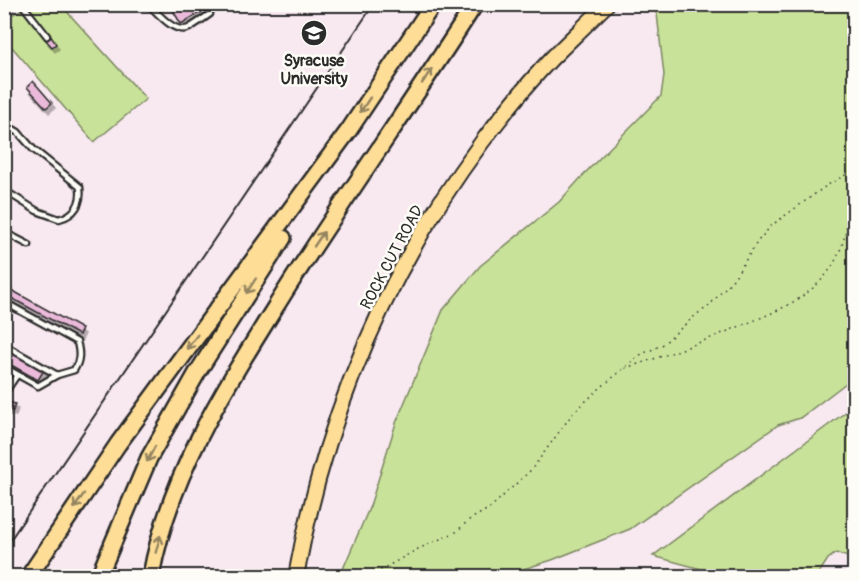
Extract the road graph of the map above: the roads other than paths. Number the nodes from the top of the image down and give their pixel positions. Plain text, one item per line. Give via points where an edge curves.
1 (11, 4) edge
2 (22, 4) edge
3 (148, 4) edge
4 (433, 4) edge
5 (475, 4) edge
6 (607, 4) edge
7 (4, 8) edge
8 (210, 14) dead end
9 (46, 36) dead end
10 (4, 130) edge
11 (349, 130) junction
12 (4, 190) edge
13 (4, 232) edge
14 (29, 245) dead end
15 (4, 302) edge
16 (4, 345) edge
17 (4, 367) edge
18 (17, 375) junction
19 (57, 375) junction
20 (4, 394) edge
21 (29, 576) edge
22 (99, 576) edge
23 (151, 576) edge
24 (296, 576) edge

1 - 7 street
2 - 9 lane
3 - 8 lane via 183,30
4 -> 11 highway
23 -> 5 highway via 167,512 195,446 234,372
6 - 24 main road, ROCK CUT ROAD via 551,59 500,119 456,177 398,273 351,376 324,454
10 - 12 lane via 18,132 80,187 81,195 72,213 59,219 38,212
11 -> 21 highway via 117,444
11 -> 22 highway via 197,373 149,458
13 - 14 lane
15 - 19 lane via 77,342 80,350 74,370
16 - 19 lane
17 - 18 lane
18 - 19 lane via 38,386
18 - 20 lane

